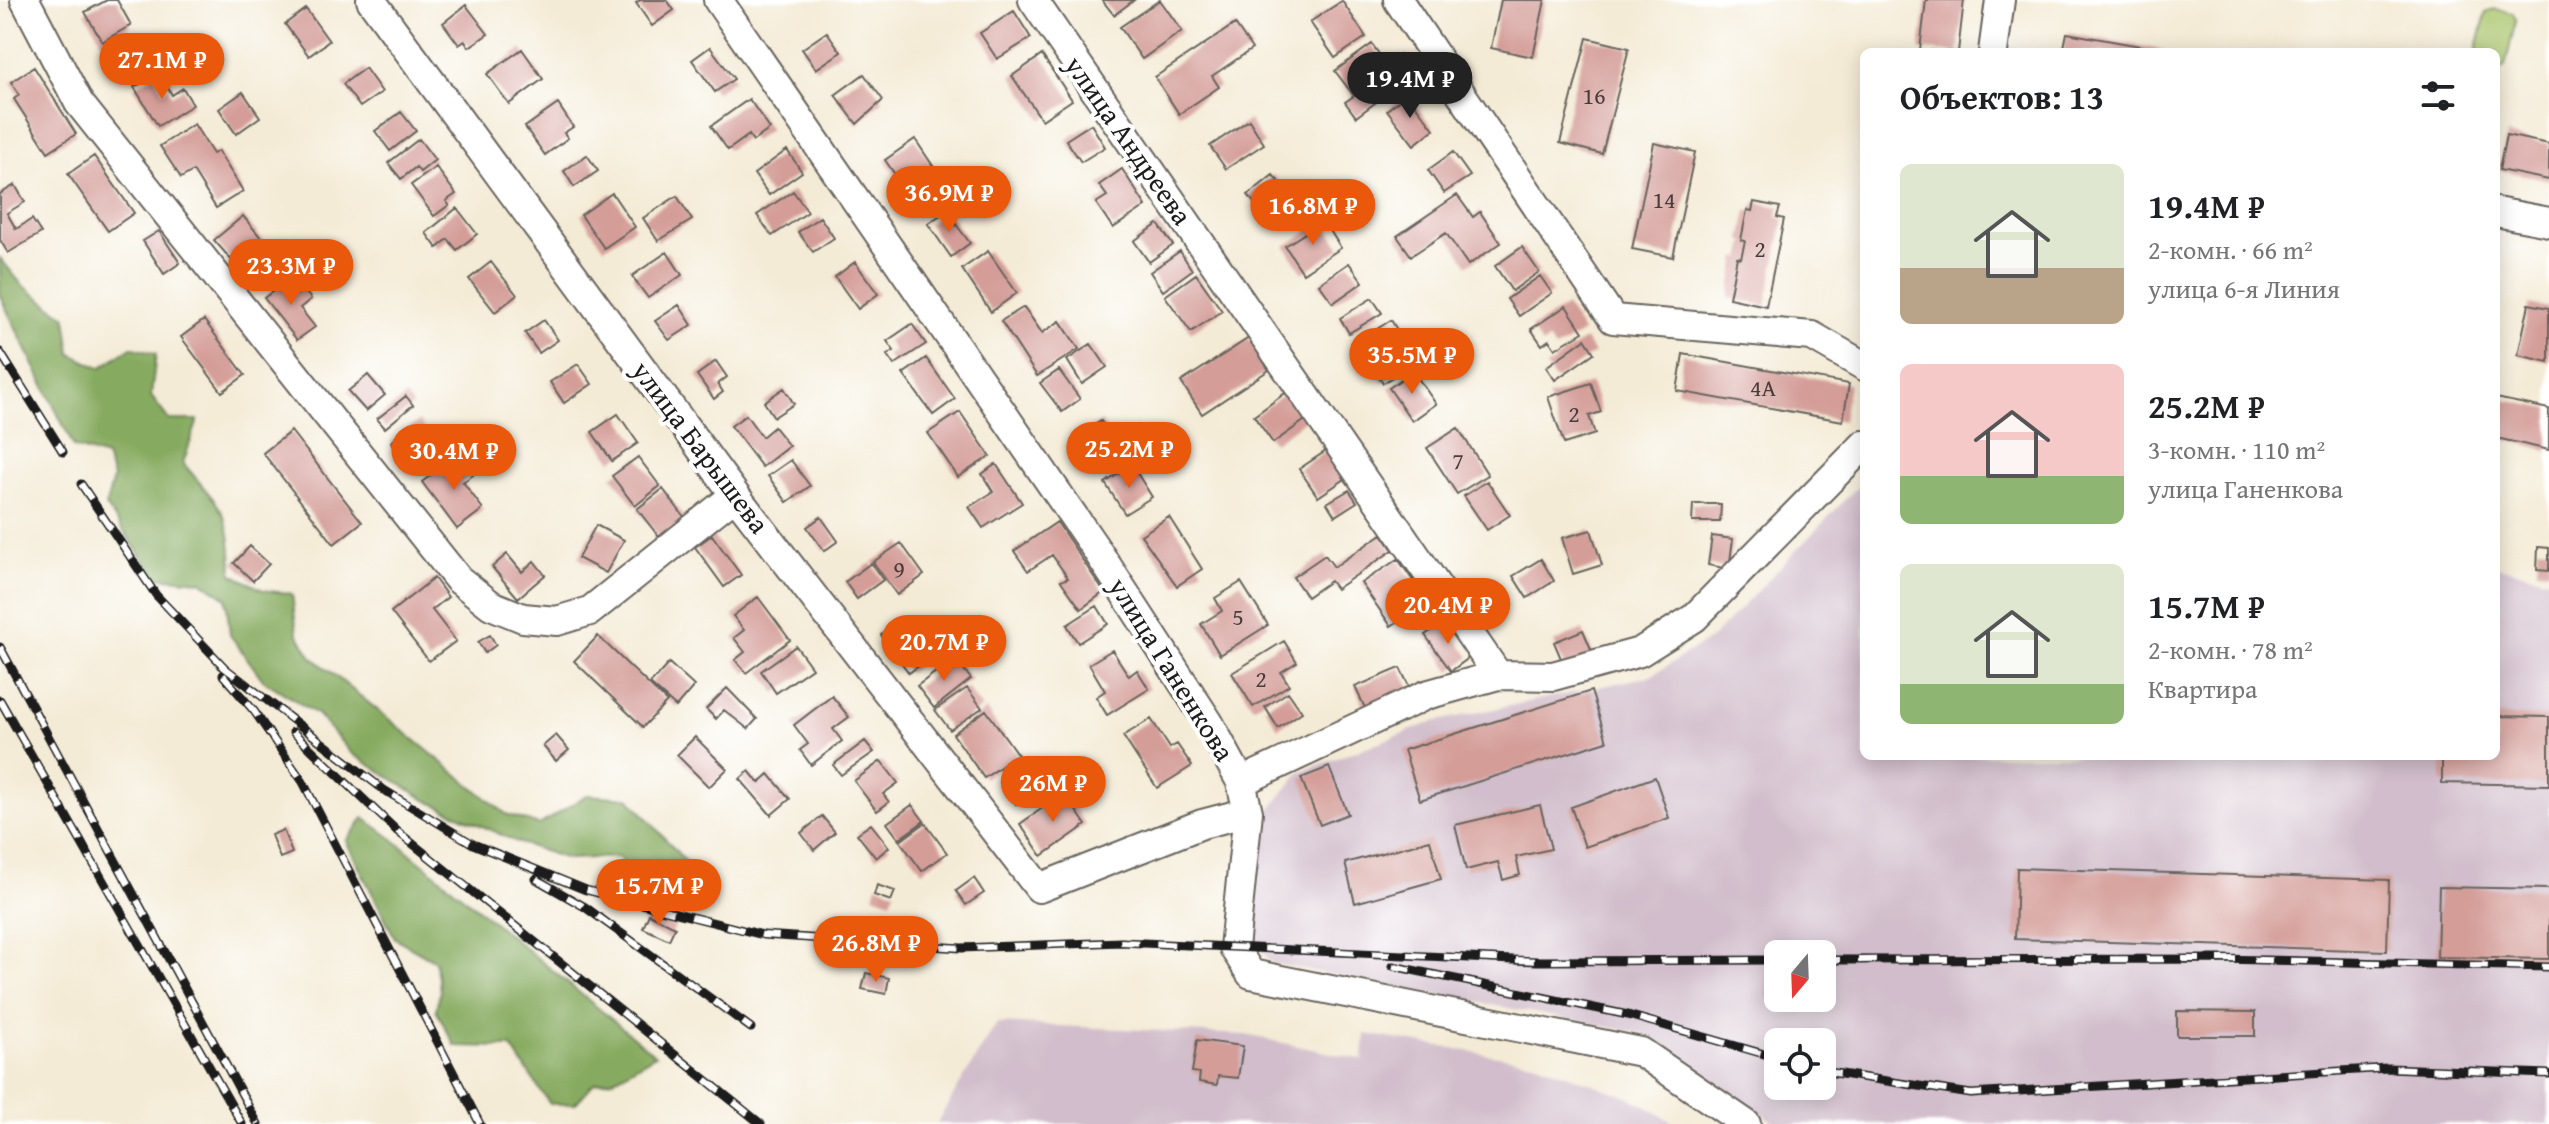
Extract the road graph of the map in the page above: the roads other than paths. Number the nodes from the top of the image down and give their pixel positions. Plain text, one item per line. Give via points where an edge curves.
1 (25, 0) edge
2 (371, 0) edge
3 (718, 0) edge
4 (1033, 0) edge
5 (1398, 0) edge
6 (2000, 0) edge
7 (1994, 48) edge
8 (2500, 213) edge
9 (2549, 222) edge
10 (1860, 364) edge
11 (1860, 449) edge
12 (735, 495) junction
13 (1498, 675) junction
14 (1241, 782) junction
15 (1248, 812) junction
16 (1746, 1124) edge

1 - 12 street via 79,103 458,579 491,605 523,618 557,621 590,611
2 - 12 street, улица Барышева
3 - 14 street, улица Ганенкова via 1096,549 1209,723
4 - 13 street, улица Андреева
5 - 10 street via 1613,319 1812,336
6 - 7 street
8 - 9 street
11 - 13 street via 1694,618 1640,652 1553,676
12 - 15 street, улица Барышева via 1039,888 1202,824
13 - 14 street via 1426,695
14 - 15 street, улица Ганенкова
15 - 16 street, улица Ганенкова via 1234,948 1251,974 1641,1052

